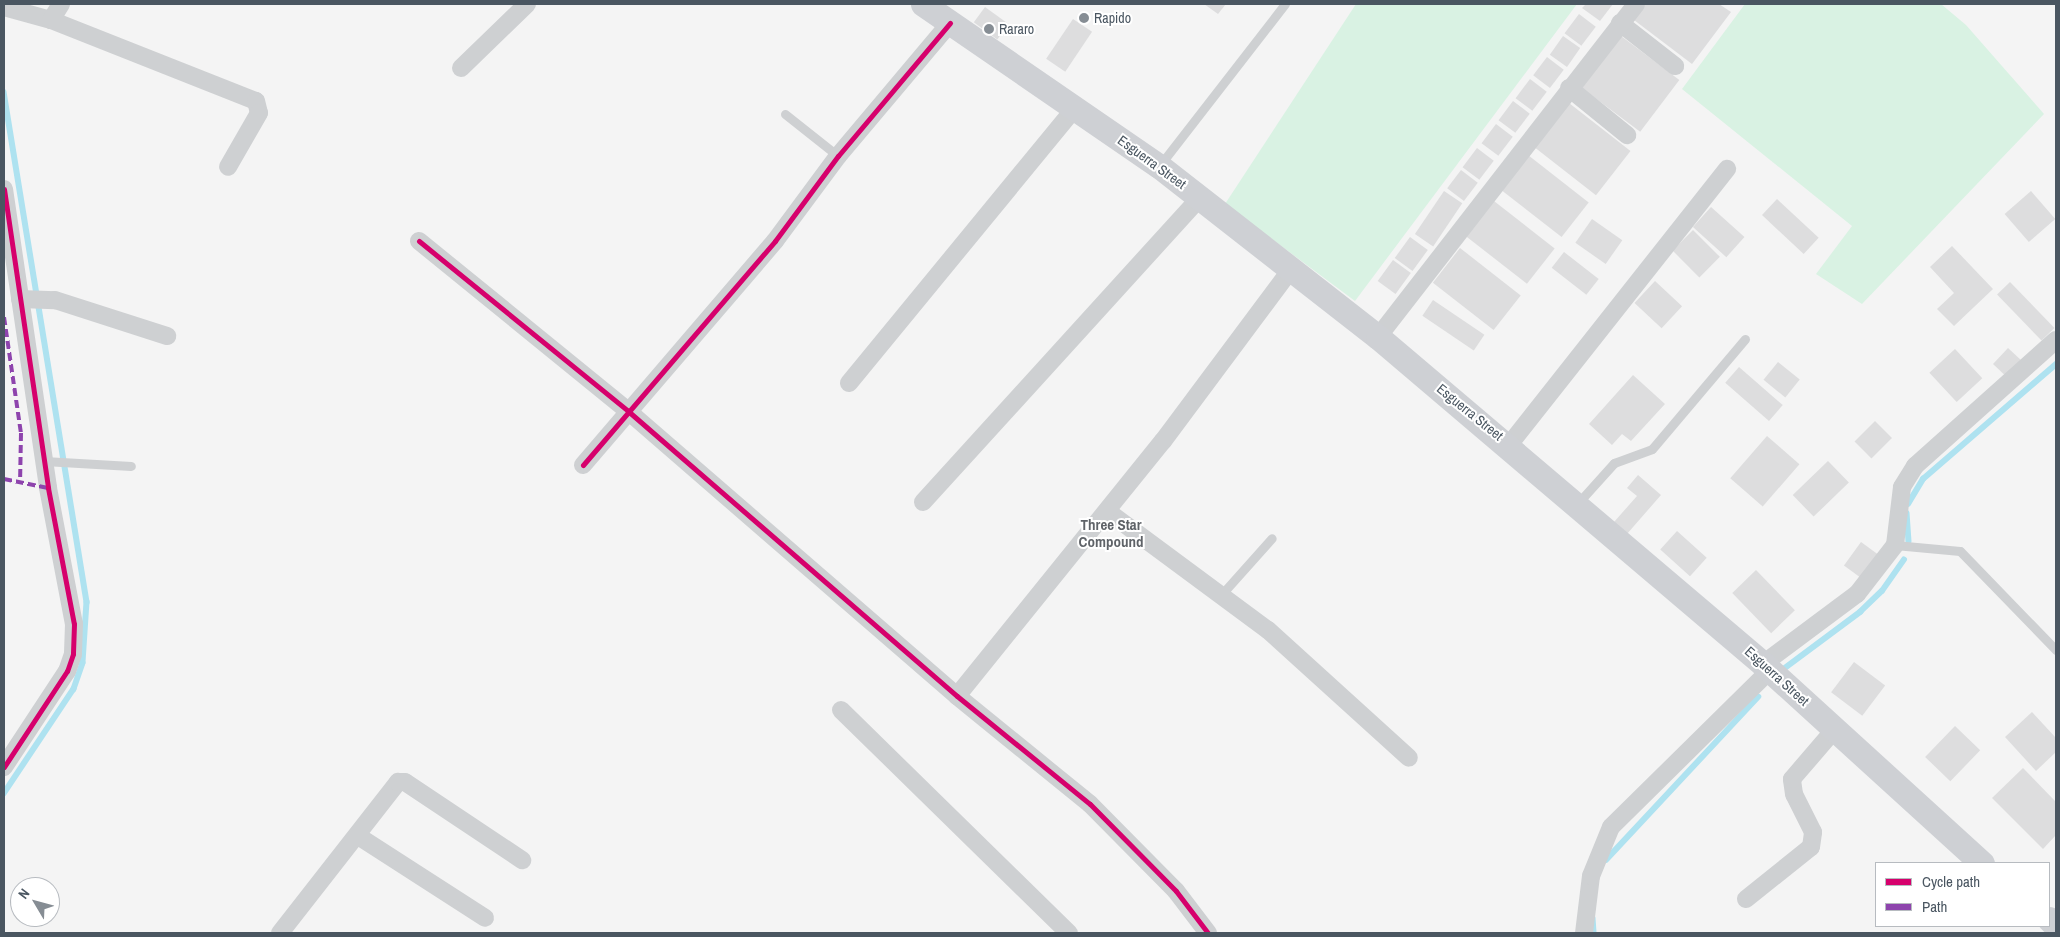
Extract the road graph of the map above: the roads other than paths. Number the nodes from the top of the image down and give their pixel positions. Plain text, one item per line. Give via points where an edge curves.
1 (61, 4) edge
2 (527, 4) edge
3 (923, 4) edge
4 (1285, 4) edge
5 (1636, 4) edge
6 (4, 6) edge
7 (51, 20) junction
8 (950, 23) junction
9 (1620, 23) junction
10 (1675, 66) dead end
11 (460, 68) dead end
12 (1569, 88) junction
13 (1076, 108) junction
14 (785, 114) dead end
15 (1627, 135) dead end
16 (838, 156) junction
17 (1160, 166) junction
18 (228, 167) dead end
19 (1727, 169) dead end
20 (4, 189) edge
21 (1200, 198) junction
22 (419, 241) dead end
23 (1291, 269) junction
24 (30, 299) junction
25 (167, 336) dead end
26 (1378, 337) junction
27 (1745, 339) dead end
28 (2056, 340) edge
29 (849, 383) dead end
30 (628, 411) junction
31 (1509, 444) junction
32 (49, 462) junction
33 (583, 465) dead end
34 (131, 466) dead end
35 (923, 502) dead end
36 (1578, 504) junction
37 (1107, 511) junction
38 (1272, 538) dead end
39 (1895, 545) junction
40 (1221, 596) junction
41 (2056, 650) edge
42 (1766, 667) junction
43 (957, 696) junction
44 (841, 710) dead end
45 (1835, 729) junction
46 (1409, 758) dead end
47 (4, 767) edge
48 (358, 836) junction
49 (522, 860) dead end
50 (1981, 862) edge
51 (1746, 899) dead end
52 (485, 918) dead end
53 (280, 933) edge
54 (1069, 933) edge
55 (1208, 933) edge
56 (1584, 933) edge

1 - 7 street
2 - 11 street
3 - 8 main road, Esguerra Street
4 - 17 lane
5 - 9 street
6 - 7 street
7 - 18 street via 256,101 259,113
8 - 13 main road, Esguerra Street
8 - 16 street
9 - 10 street
9 - 12 street
12 - 15 street
12 - 26 street
13 - 17 main road, Esguerra Street
13 - 29 street
14 - 16 lane
16 - 30 street via 774,240
17 - 21 main road, Esguerra Street
19 - 31 street
20 - 24 street
21 - 23 main road, Esguerra Street
21 - 35 street
22 - 30 street
23 - 26 main road, Esguerra Street
23 - 37 street
24 - 25 street
24 - 32 street
26 - 31 main road, Esguerra Street
27 - 36 lane via 1652,449 1614,463
28 - 39 street via 1915,466 1902,487
30 - 33 street
30 - 43 street
31 - 36 main road, Esguerra Street
32 - 34 lane
32 - 47 street via 74,624 73,654
36 - 42 main road, Esguerra Street
37 - 40 street
37 - 43 street
38 - 40 lane
39 - 41 lane via 1960,551
39 - 42 street via 1857,594
40 - 46 street via 1268,630
42 - 45 main road, Esguerra Street
42 - 56 street via 1611,827 1590,876
43 - 55 street via 1090,804 1176,891
44 - 54 street
45 - 50 main road, Esguerra Street
45 - 51 street via 1792,779 1794,794 1813,832 1811,847
48 - 49 street via 396,783 405,782
48 - 52 street
48 - 53 street

